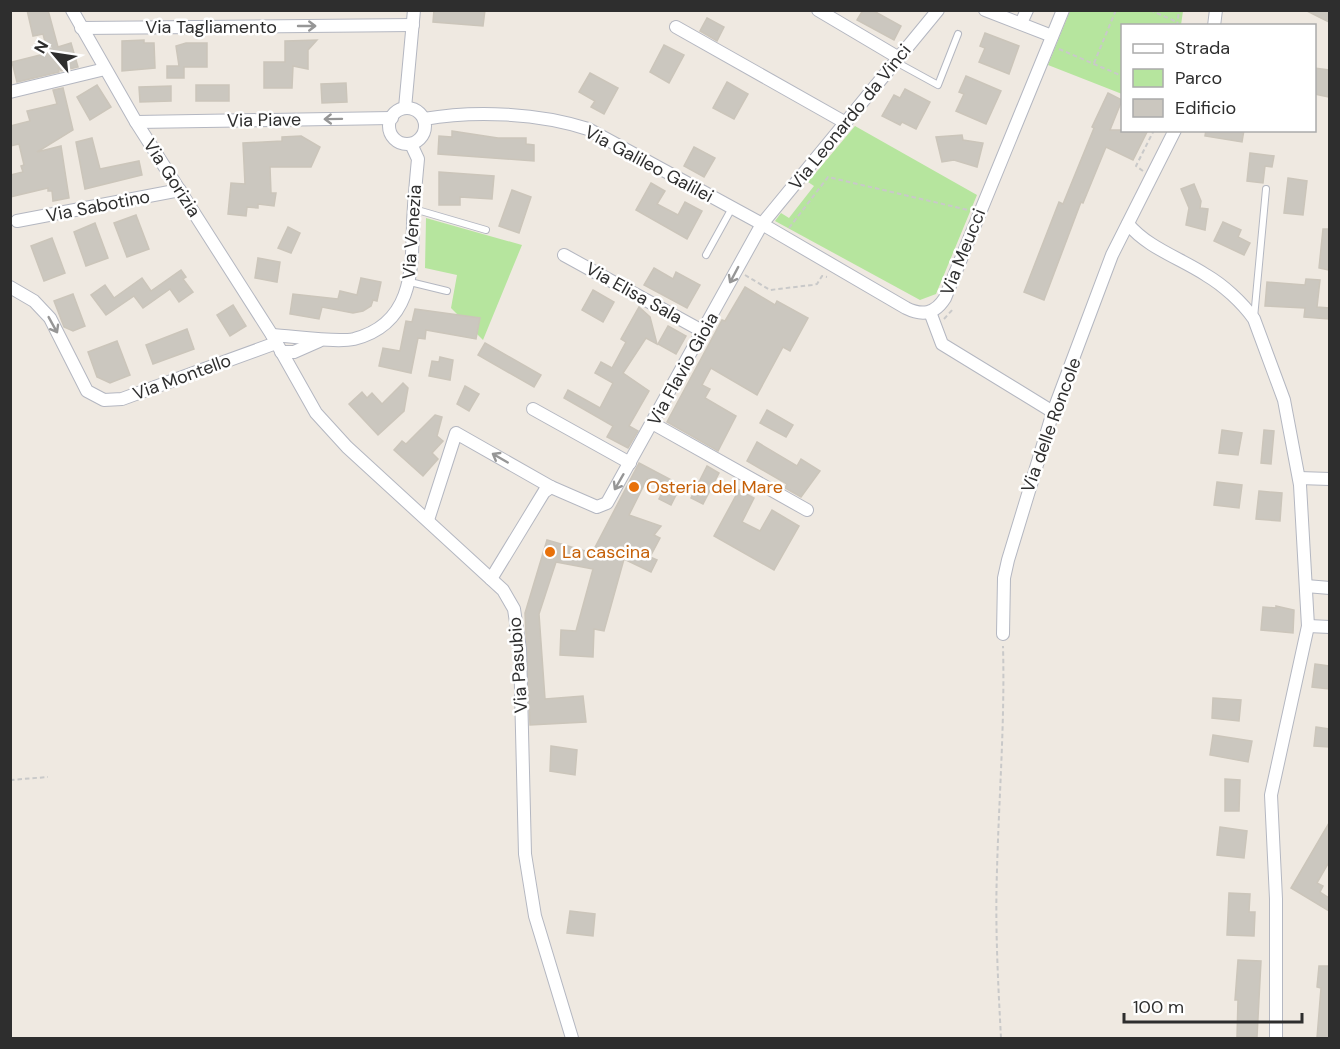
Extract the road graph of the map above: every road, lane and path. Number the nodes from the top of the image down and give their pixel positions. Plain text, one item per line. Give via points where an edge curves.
1 (72, 10) edge
2 (414, 10) edge
3 (818, 10) edge
4 (938, 10) edge
5 (985, 10) edge
6 (1027, 10) edge
7 (1063, 10) edge
8 (1116, 10) edge
9 (1150, 10) edge
10 (1179, 10) edge
11 (1021, 22) junction
12 (1177, 24) edge
13 (413, 25) junction
14 (676, 27) dead end
15 (81, 28) junction
16 (958, 34) dead end
17 (1052, 36) junction
18 (1059, 49) dead end
19 (897, 60) junction
20 (1093, 63) junction
21 (105, 69) junction
22 (1121, 76) edge
23 (10, 92) edge
24 (405, 108) junction
25 (392, 118) junction
26 (424, 119) junction
27 (136, 122) junction
28 (846, 123) junction
29 (1153, 132) edge
30 (1173, 132) edge
31 (411, 144) junction
32 (1151, 175) junction
33 (1266, 189) dead end
34 (180, 190) junction
35 (732, 208) junction
36 (414, 209) junction
37 (972, 211) dead end
38 (17, 221) dead end
39 (762, 224) junction
40 (1128, 224) junction
41 (486, 230) dead end
42 (783, 236) junction
43 (564, 255) dead end
44 (706, 255) dead end
45 (737, 270) junction
46 (832, 278) dead end
47 (410, 282) junction
48 (10, 287) edge
49 (447, 291) dead end
50 (958, 301) dead end
51 (932, 317) junction
52 (1254, 319) junction
53 (704, 332) junction
54 (326, 338) junction
55 (276, 344) junction
56 (533, 410) dead end
57 (1053, 412) junction
58 (652, 423) junction
59 (630, 463) junction
60 (1299, 478) junction
61 (1329, 479) edge
62 (551, 488) junction
63 (807, 510) dead end
64 (428, 520) junction
65 (490, 579) junction
66 (1306, 586) junction
67 (1329, 588) edge
68 (1308, 626) junction
69 (1329, 627) edge
70 (1003, 634) joint
71 (48, 777) dead end
72 (10, 780) edge
73 (572, 1038) edge
74 (1001, 1038) edge
75 (1276, 1038) edge

1 - 15 street, Via Gorizia
2 - 13 street
3 - 19 street
4 - 19 street, Via Leonardo da Vinci
5 - 11 street
6 - 11 street
7 - 17 street, Via Meucci
8 - 20 path
9 - 12 path
10 - 12 path
11 - 17 street
15 -> 13 street, Via Tagliamento
13 - 24 street
14 - 28 street
15 - 21 street, Via Gorizia
16 - 19 lane via 938,85
17 - 51 street, Via Meucci via 945,298
18 - 20 path
19 - 28 street, Via Leonardo da Vinci
20 - 22 path
21 - 23 street
21 - 27 street, Via Gorizia
24 - 25 street
24 - 26 street via 416,110
25 -> 27 street, Via Piave
25 - 31 street via 393,138
26 - 31 street via 425,132
26 - 35 street, Via Galileo Galilei via 525,116 561,120 588,129
27 - 34 street, Via Gorizia
28 - 39 street, Via Leonardo da Vinci
29 - 32 path via 1136,166
30 - 32 street, Via delle Roncole
31 - 36 street, Via Venezia via 418,159
32 - 40 street, Via delle Roncole
33 - 52 lane
34 - 38 street, Via Sabotino
34 - 55 street, Via Gorizia
35 - 39 street, Via Galileo Galilei
35 - 44 lane
36 - 41 lane
36 - 47 street, Via Venezia
37 - 42 path via 828,177
39 - 42 street, Via Meucci
39 - 45 street, Via Flavio Gioia
40 - 52 street via 1138,236 1208,276
40 - 57 street, Via delle Roncole via 1112,255
42 - 51 street, Via Meucci via 906,308
43 - 53 street, Via Elisa Sala
45 - 46 path via 770,290 818,284 822,276
45 -> 53 street, Via Flavio Gioia
47 - 49 lane
47 - 54 street, Via Venezia via 401,304 371,332 352,339
48 -> 55 street, Via Montello via 34,301 50,318 87,391 104,400 122,399
50 - 51 path via 946,318
51 - 57 street via 942,344
52 - 60 street via 1284,400
53 - 58 street, Via Flavio Gioia
54 - 55 street, Via Venezia
54 - 55 street, Via Venezia via 294,352
55 - 64 street, Via Pasubio via 316,413 347,447
56 - 59 street
57 - 70 street, Via delle Roncole via 1008,560
58 - 59 street, Via Flavio Gioia
58 - 63 street
59 -> 62 street, Via Flavio Gioia via 606,503 597,507
60 - 61 street
60 - 66 street
62 -> 64 street via 456,433
62 - 65 street via 543,492
64 - 65 street, Via Pasubio
65 - 73 street, Via Pasubio via 503,590 514,609 520,649 525,854 535,916
66 - 67 street
66 - 68 street
68 - 69 street
68 - 75 street via 1270,795 1276,899
70 - 74 path via 997,872
71 - 72 path

